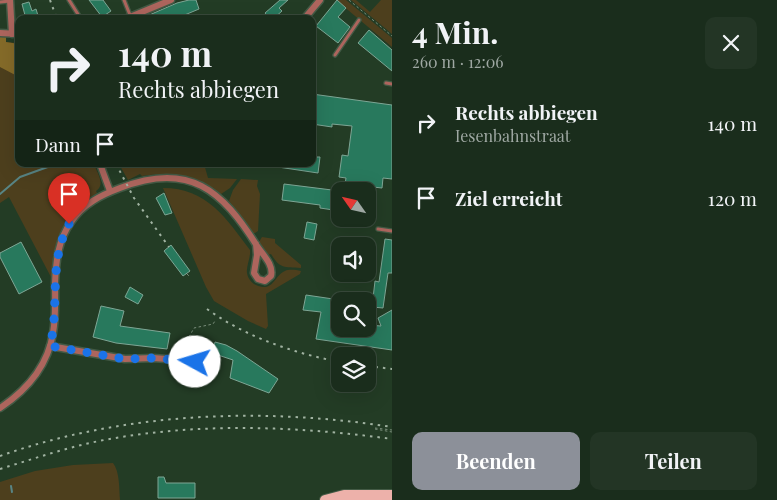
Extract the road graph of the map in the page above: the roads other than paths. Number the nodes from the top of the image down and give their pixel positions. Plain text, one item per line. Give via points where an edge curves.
1 (10, 0) edge
2 (69, 0) edge
3 (124, 0) edge
4 (171, 0) edge
5 (320, 0) edge
6 (0, 2) edge
7 (78, 15) edge
8 (128, 15) edge
9 (133, 15) edge
10 (307, 15) edge
11 (359, 20) dead end
12 (0, 32) edge
13 (15, 34) edge
14 (334, 55) dead end
15 (386, 83) dead end
16 (392, 84) edge
17 (101, 167) edge
18 (110, 192) junction
19 (378, 229) dead end
20 (392, 231) edge
21 (256, 244) junction
22 (50, 346) junction
23 (171, 359) junction
24 (0, 408) edge
25 (392, 495) edge
26 (325, 500) edge

1 - 6 lane
1 - 13 street
2 - 7 lane
3 - 8 lane
4 - 9 street
5 - 10 street
11 - 14 lane
12 - 13 street
15 - 16 lane
17 - 18 street
18 - 21 street via 156,178 174,178 198,184 228,204
18 - 22 street via 80,211 62,240 57,259
19 - 20 lane
21 - 21 street via 254,273 265,281 271,276 272,269
22 - 23 street via 125,359
22 - 24 street via 29,384
23 - 23 street via 198,361 204,350 194,343
25 - 26 main road via 344,495

